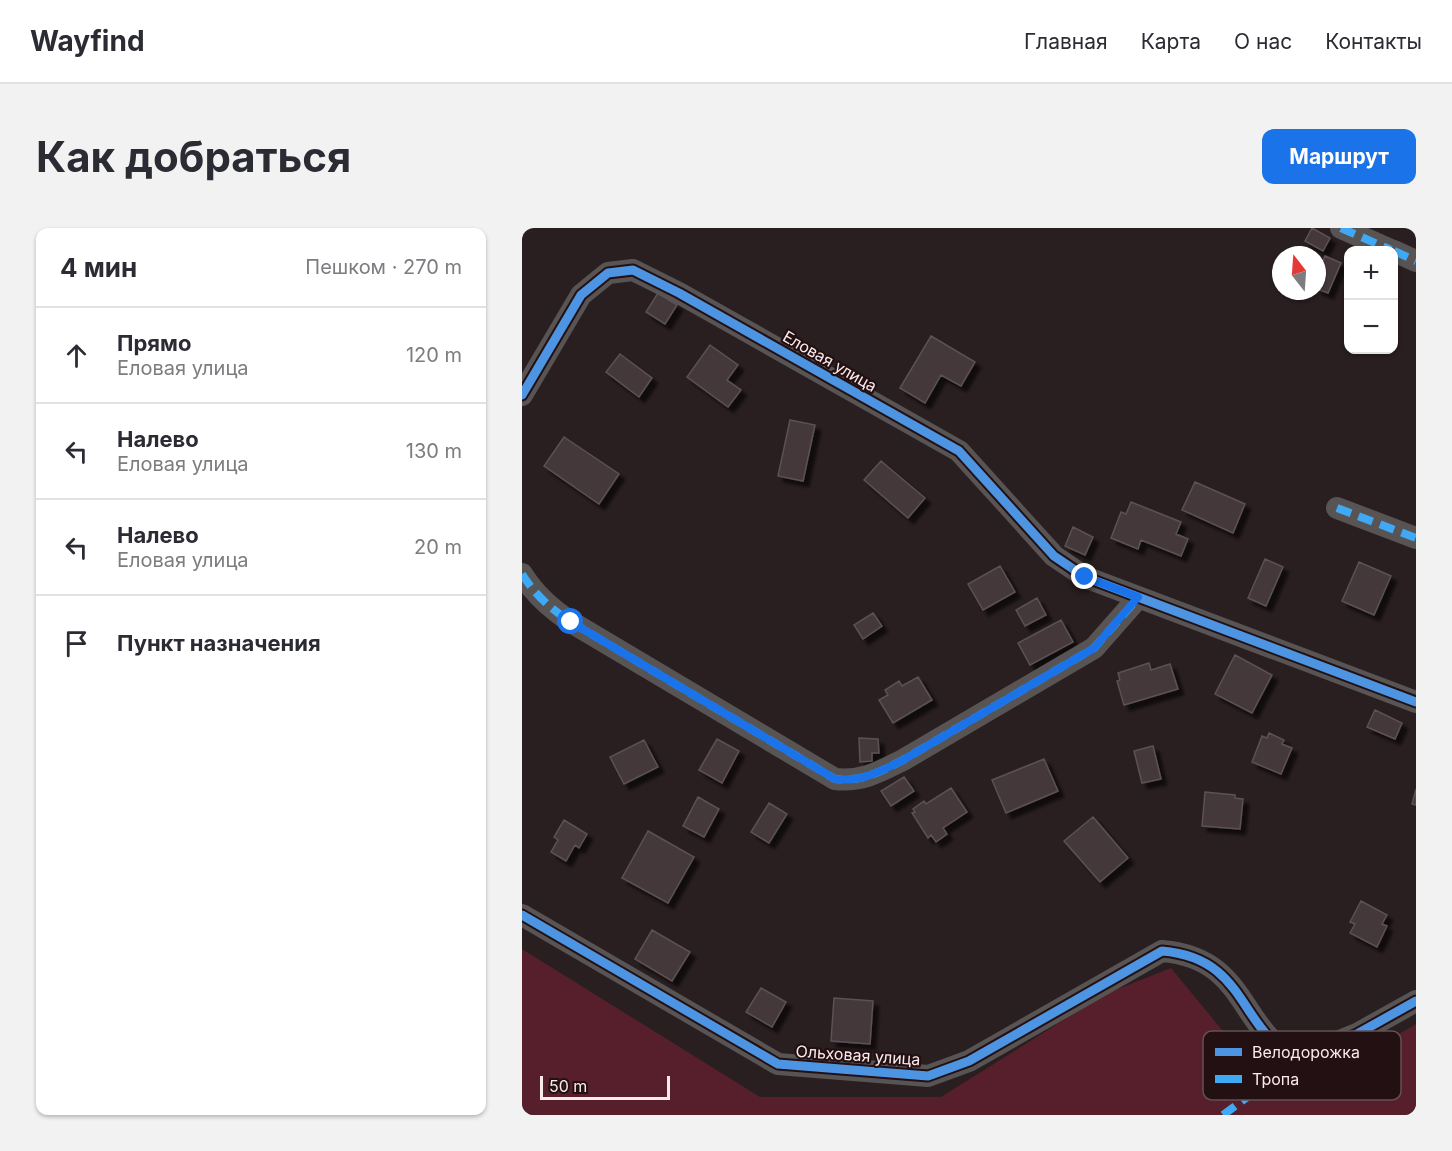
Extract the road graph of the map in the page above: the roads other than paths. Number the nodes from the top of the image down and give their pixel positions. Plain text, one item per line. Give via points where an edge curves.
1 (1344, 230) edge
2 (1381, 246) edge
3 (1398, 254) edge
4 (1416, 261) edge
5 (522, 395) edge
6 (1337, 508) dead end
7 (1416, 538) edge
8 (522, 574) edge
9 (1138, 597) junction
10 (1416, 702) edge
11 (522, 915) edge
12 (1416, 1001) edge
13 (1266, 1031) edge
14 (1362, 1031) edge

1 - 2 street
3 - 4 street
5 - 9 street, Еловая улица via 581,295 608,273 633,270 959,451 1054,556 1085,577
6 - 7 street
8 - 9 street via 531,589 571,622 835,779 852,781 871,777 903,760 1094,648
9 - 10 street, Еловая улица
11 - 13 street, Ольховая улица via 778,1064 928,1076 969,1061 1162,951 1188,953 1226,976
12 - 14 street, Ольховая улица

